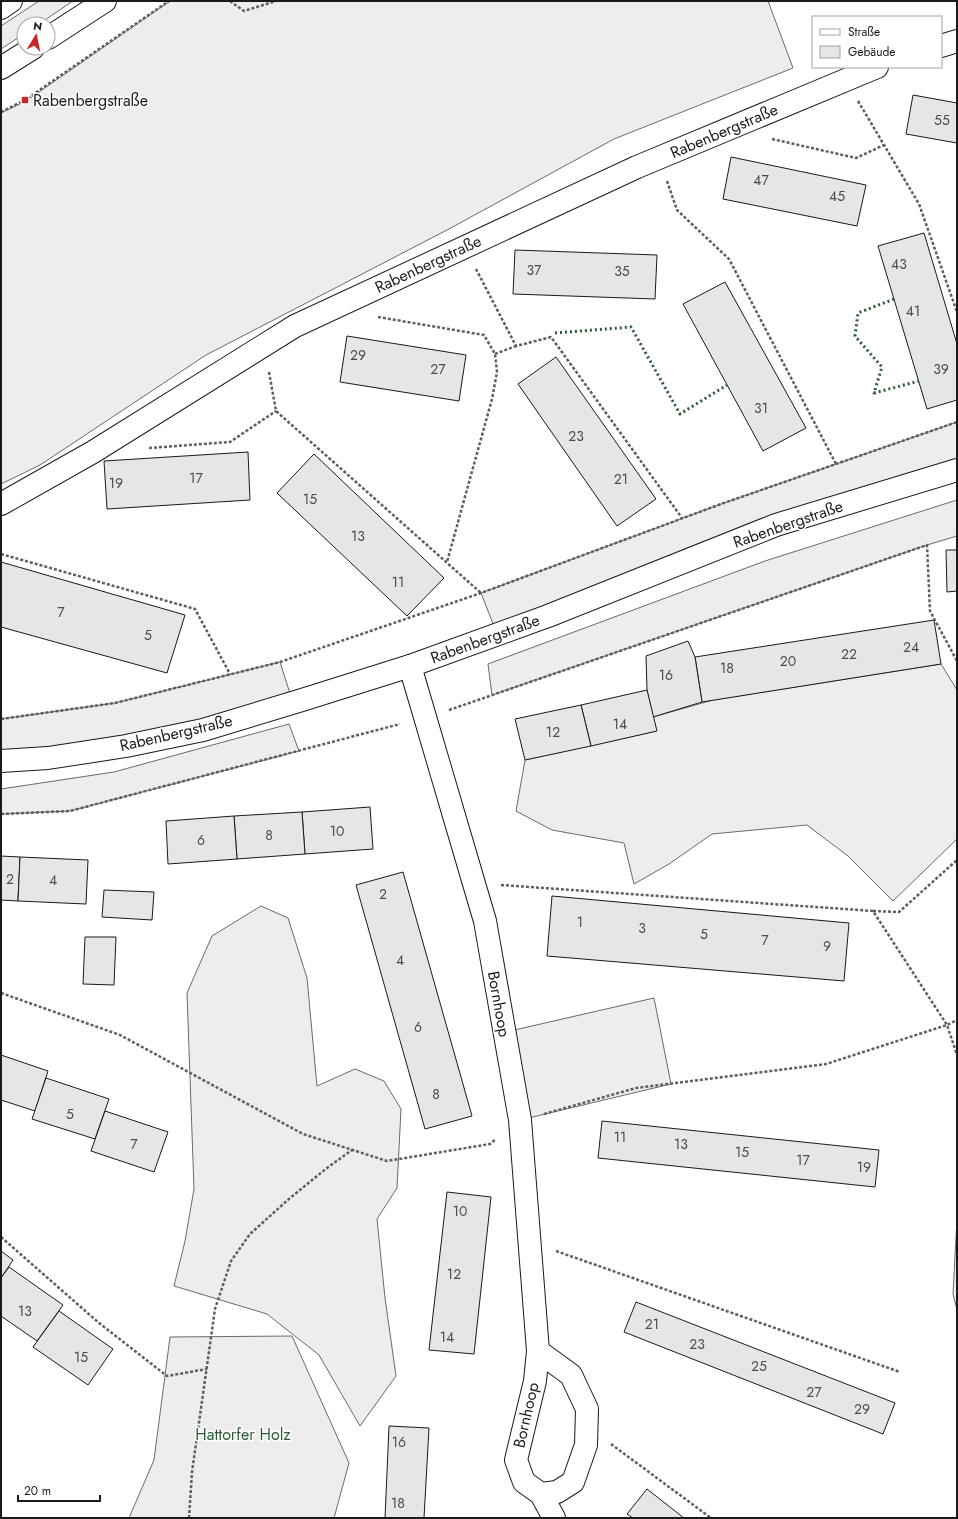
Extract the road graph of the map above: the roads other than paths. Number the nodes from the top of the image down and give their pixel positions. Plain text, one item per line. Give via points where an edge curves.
1 (11, 1) edge
2 (105, 1) edge
3 (1, 8) edge
4 (56, 33) edge
5 (957, 41) edge
6 (942, 46) edge
7 (20, 56) edge
8 (1, 68) edge
9 (875, 68) edge
10 (957, 470) edge
11 (1, 504) edge
12 (410, 666) junction
13 (1, 761) edge
14 (538, 1351) junction
15 (540, 1494) junction
16 (554, 1518) edge

1 - 3 street
2 - 4 street
5 - 6 street
7 - 8 street
9 - 11 street, Rabenbergstraße via 660,158 295,326 93,452
10 - 12 street, Rabenbergstraße via 776,525 548,616
12 - 13 street, Rabenbergstraße via 203,730 126,746 48,758
12 - 14 street, Bornhoop via 485,921 520,1120
14 - 15 street, Bornhoop via 535,1381 516,1460 524,1482
14 - 15 street via 571,1375 587,1409 586,1445 573,1482 557,1492
15 - 16 street, Bornhoop

